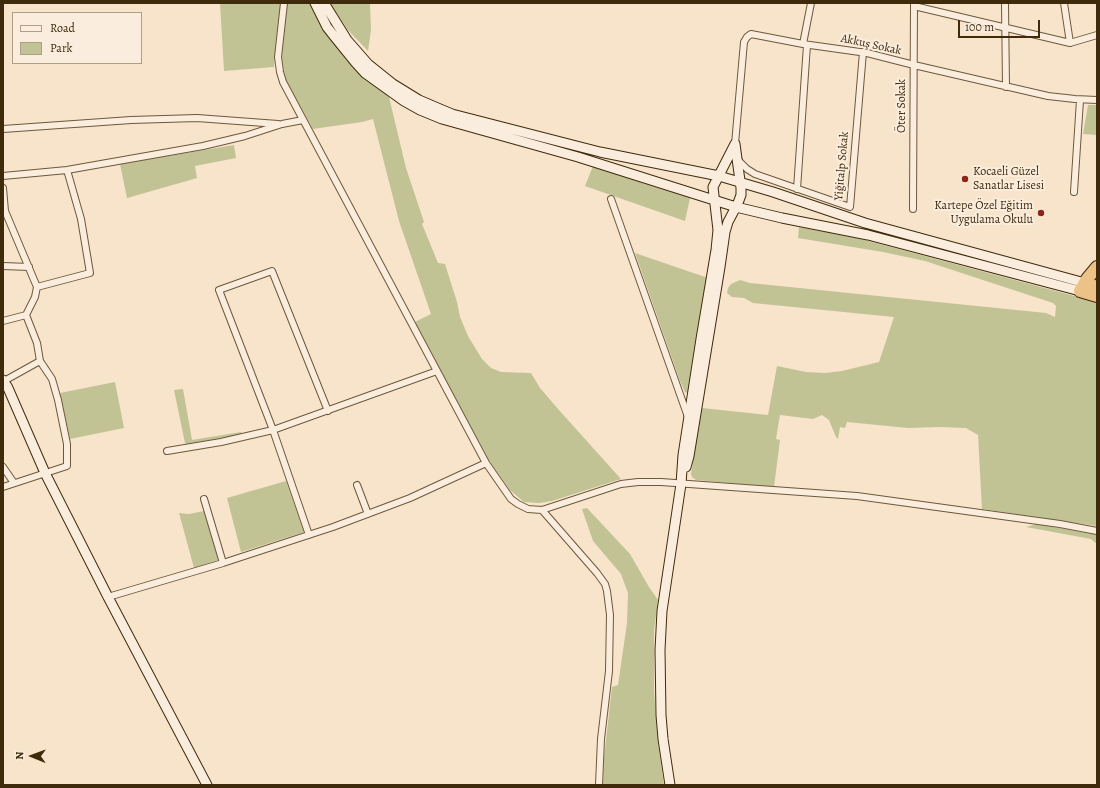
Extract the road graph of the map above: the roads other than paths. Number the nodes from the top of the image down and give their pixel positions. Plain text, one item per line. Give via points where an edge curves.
1 (284, 3) edge
2 (315, 3) edge
3 (324, 3) edge
4 (811, 3) edge
5 (1005, 3) edge
6 (1064, 3) edge
7 (914, 4) edge
8 (1006, 28) junction
9 (1097, 35) edge
10 (1070, 43) junction
11 (805, 44) junction
12 (863, 52) junction
13 (914, 65) junction
14 (1006, 87) junction
15 (1080, 100) junction
16 (1097, 100) edge
17 (303, 120) junction
18 (282, 124) junction
19 (3, 129) edge
20 (735, 144) junction
21 (737, 159) junction
22 (67, 170) junction
23 (3, 176) edge
24 (719, 176) junction
25 (740, 182) junction
26 (3, 188) edge
27 (796, 189) junction
28 (1074, 192) dead end
29 (611, 199) dead end
30 (714, 200) junction
31 (736, 207) junction
32 (850, 207) junction
33 (913, 208) dead end
34 (4, 211) edge
35 (855, 220) junction
36 (3, 266) edge
37 (29, 267) junction
38 (1097, 267) edge
39 (37, 287) junction
40 (1091, 287) edge
41 (26, 314) junction
42 (3, 321) edge
43 (40, 360) junction
44 (437, 371) junction
45 (3, 380) edge
46 (328, 411) junction
47 (689, 419) junction
48 (273, 430) junction
49 (167, 451) dead end
50 (486, 463) junction
51 (3, 467) edge
52 (45, 473) junction
53 (14, 484) junction
54 (681, 484) junction
55 (357, 485) dead end
56 (3, 487) edge
57 (204, 499) dead end
58 (542, 510) junction
59 (368, 514) junction
60 (1097, 530) edge
61 (309, 535) junction
62 (223, 563) junction
63 (108, 597) junction
64 (207, 785) edge
65 (599, 785) edge
66 (670, 785) edge

1 - 17 street via 279,66 283,82
2 - 30 main road via 327,27 355,62 378,83 420,110 452,123 578,157
3 - 24 main road via 347,40 368,64 393,84 429,105 452,114 600,152
4 - 11 street
5 - 8 street
6 - 10 street
7 - 8 street
7 - 13 street, Öter Sokak
8 - 10 street
8 - 14 street
9 - 10 street
11 - 12 street, Akkuş Sokak
11 - 20 street, Akkuş Sokak via 751,34 747,37 744,42
11 - 27 street
12 - 13 street, Akkuş Sokak
12 - 32 street, Yiğitalp Sokak
13 - 14 street, Akkuş Sokak
13 - 33 street, Öter Sokak
14 - 15 street, Akkuş Sokak
15 - 16 street, Akkuş Sokak
15 - 28 street
17 - 18 street
17 - 44 street
18 - 19 street via 197,118
18 - 22 street via 203,146
20 - 21 main road
20 - 24 main road
21 - 25 main road
21 - 27 street, Yiğitalp Sokak via 755,174
22 - 23 street
22 - 39 street via 81,219 90,273
24 - 25 main road
24 - 30 main road via 713,187
25 - 31 main road via 741,195
25 - 35 main road
26 - 34 street
27 - 32 street, Yiğitalp Sokak
29 - 47 street
30 - 31 main road
30 - 47 main road via 718,238
31 - 40 main road
31 - 54 main road via 725,232 689,456
32 - 35 street
34 - 37 street
35 - 40 main road
36 - 37 street
37 - 39 street
38 - 40 highway
39 - 41 street
41 - 42 street
41 - 43 street via 37,343
43 - 45 street
43 - 52 street via 55,388 67,450 67,466
44 - 46 street
44 - 50 street
45 - 52 main road
46 - 48 street
46 - 48 street via 272,271 219,290
47 - 54 main road
48 - 49 street
48 - 61 street
50 - 58 street via 511,499 528,509
50 - 59 street
51 - 53 street
52 - 53 street
52 - 63 main road
53 - 56 street
54 - 58 street via 621,484
54 - 60 street via 857,496
54 - 66 main road via 665,592 660,650 661,714
55 - 59 street
57 - 62 street
58 - 65 street via 597,573 607,591 610,616 609,671 601,739
59 - 61 street
61 - 62 street
62 - 63 street
63 - 64 main road

